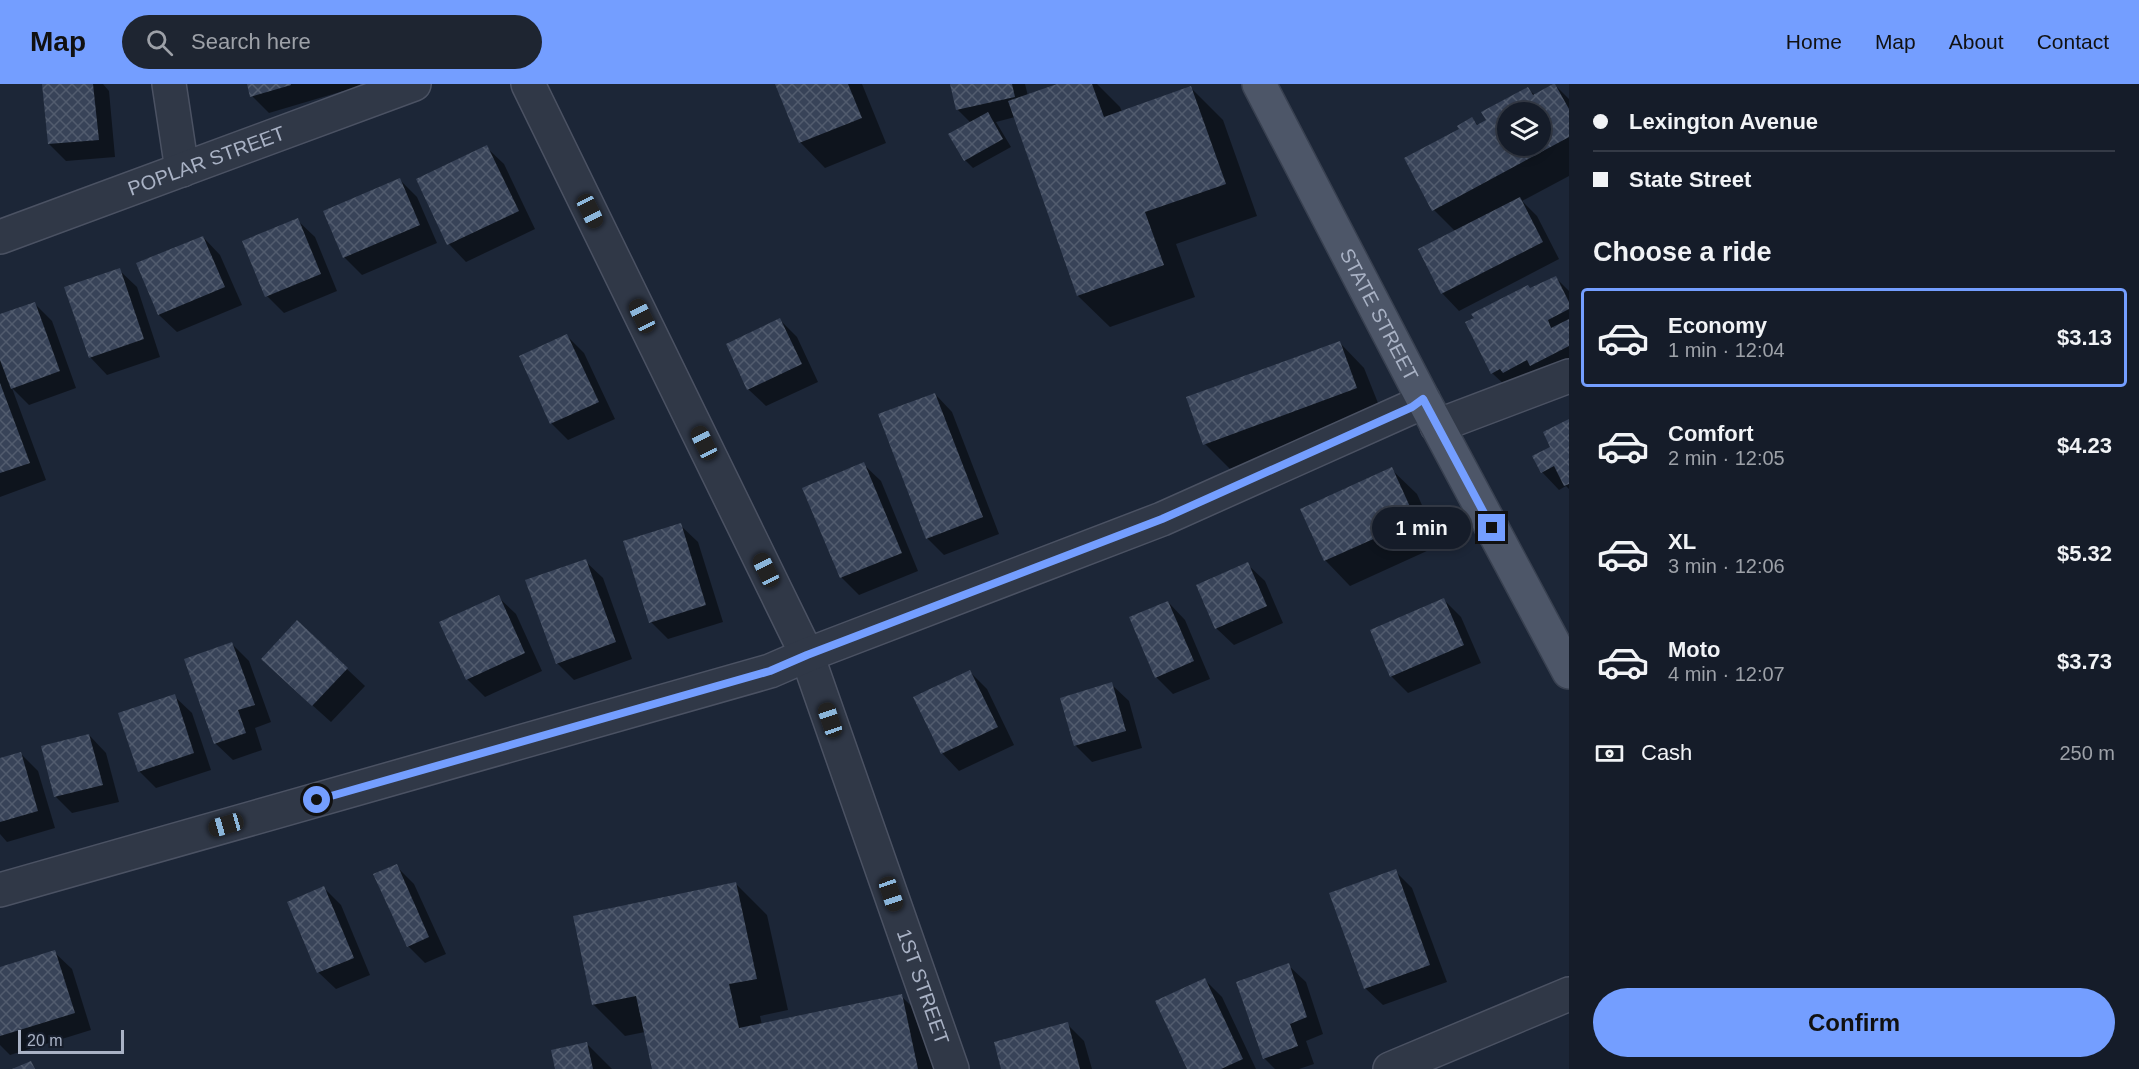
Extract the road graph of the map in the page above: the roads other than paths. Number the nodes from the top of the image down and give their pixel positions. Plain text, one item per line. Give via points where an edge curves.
1 (169, 84) edge
2 (414, 84) edge
3 (528, 84) edge
4 (1259, 84) edge
5 (182, 170) junction
6 (0, 237) edge
7 (1569, 376) edge
8 (1430, 412) junction
9 (807, 655) junction
10 (1569, 672) edge
11 (0, 890) edge
12 (1569, 994) edge
13 (952, 1069) edge
14 (1390, 1069) edge

1 - 5 street
2 - 5 street, POPLAR STREET
3 - 9 street, 1ST STREET
4 - 8 main road, STATE STREET
5 - 6 street, POPLAR STREET
7 - 8 street
8 - 9 street via 1412,407 1162,519
8 - 10 main road, STATE STREET
9 - 11 street via 770,671
9 - 13 street, 1ST STREET
12 - 14 street

